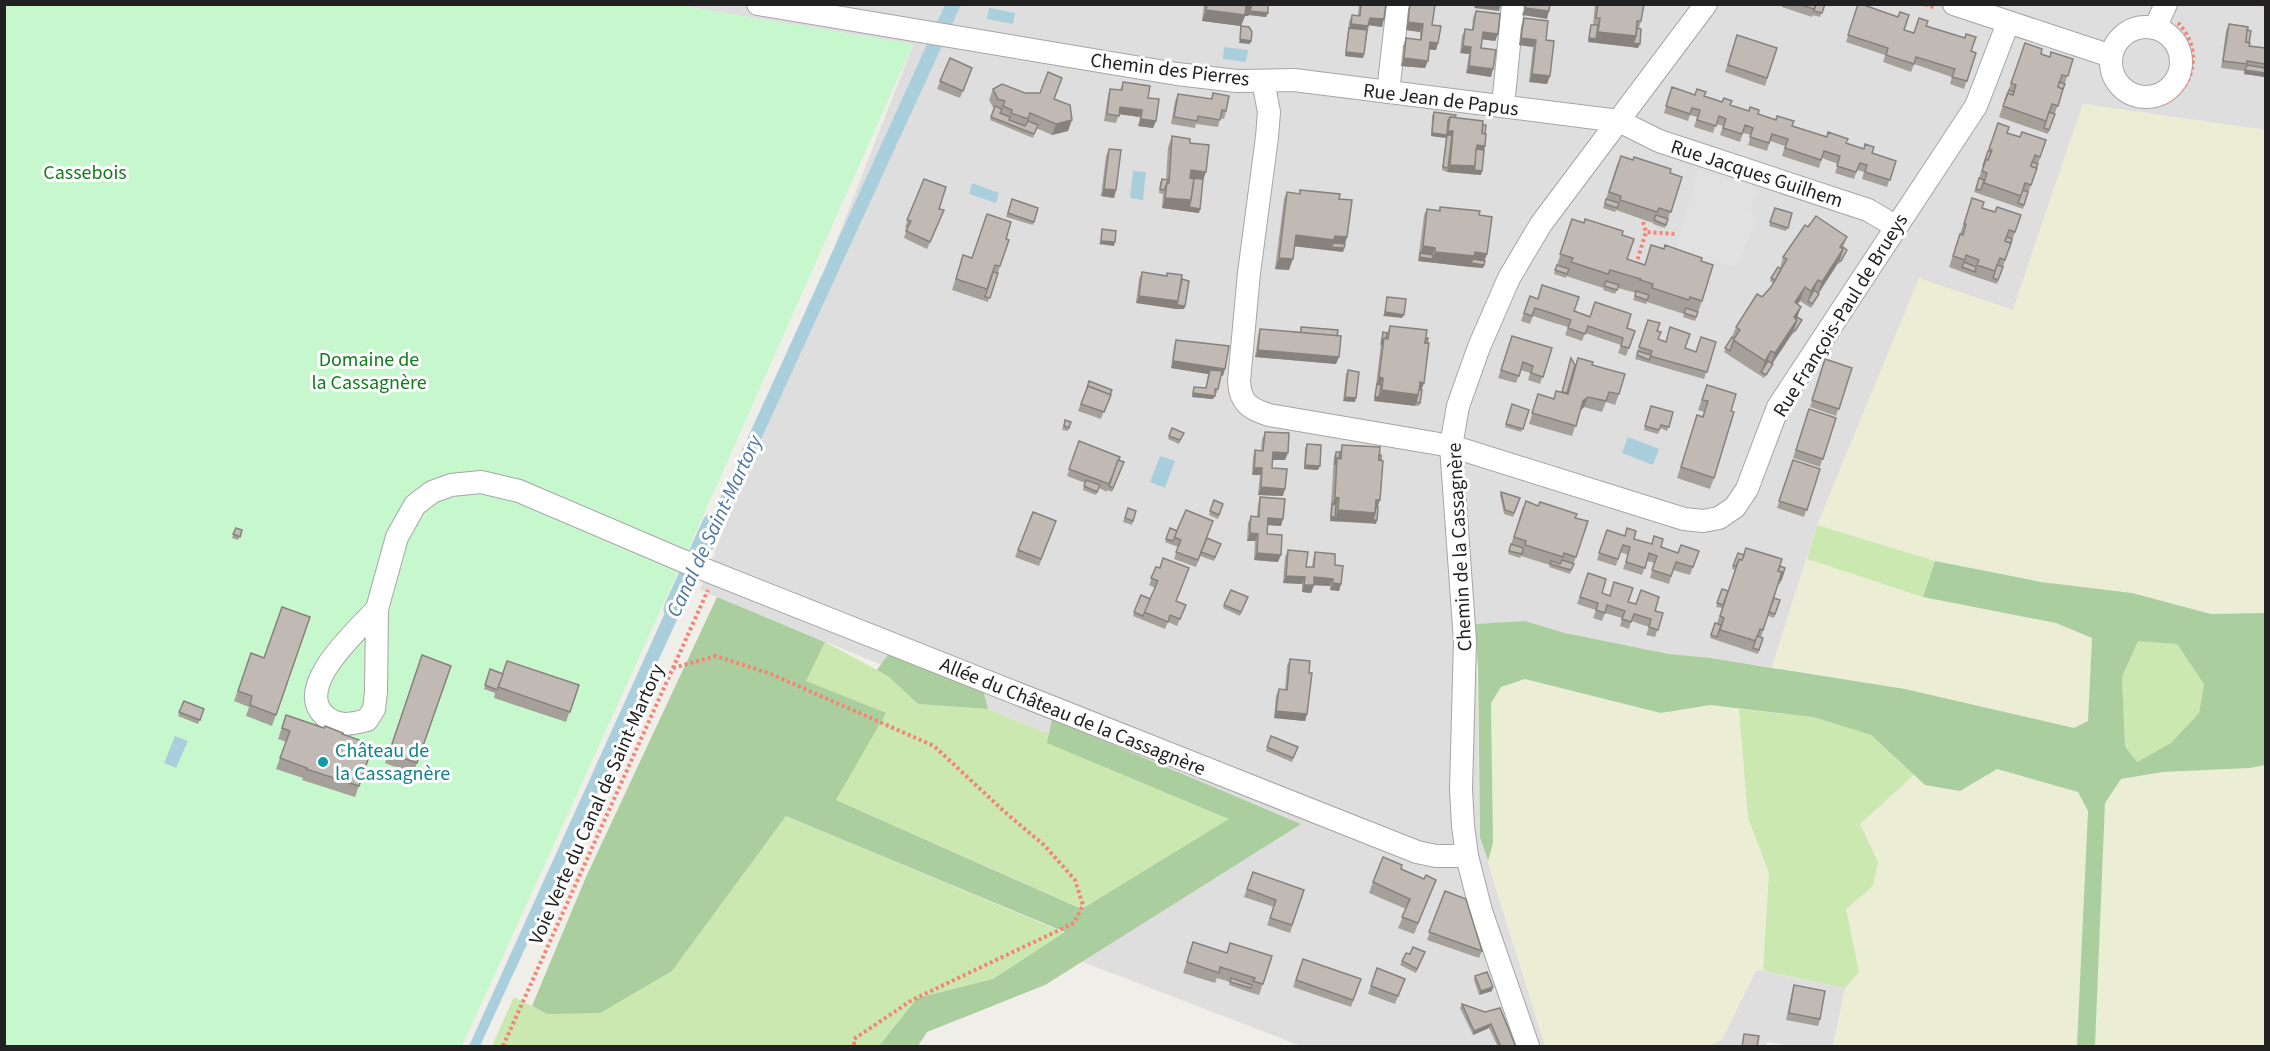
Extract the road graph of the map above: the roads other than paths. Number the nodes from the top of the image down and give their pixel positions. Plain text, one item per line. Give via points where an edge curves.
1 (758, 4) edge
2 (1398, 4) edge
3 (1513, 4) edge
4 (1706, 4) edge
5 (1954, 4) edge
6 (2166, 4) edge
7 (2008, 22) junction
8 (2155, 28) junction
9 (2111, 56) junction
10 (1263, 81) junction
11 (1388, 92) junction
12 (1503, 106) junction
13 (1619, 121) junction
14 (1895, 226) junction
15 (1451, 446) junction
16 (377, 609) junction
17 (1467, 856) junction
18 (1527, 1047) edge

1 - 10 street, Chemin des Pierres via 1177,74
2 - 11 street
3 - 12 street
4 - 13 street, Chemin de la Cassagnère
5 - 7 street
6 - 8 street
7 - 9 street
7 - 14 street, Rue François-Paul de Brueys via 1976,106
8 - 9 street via 2126,33
8 - 9 street via 2169,35 2182,58 2181,71 2171,87 2154,97 2130,94 2114,77
10 - 11 street, Rue Jean de Papus via 1294,80
10 - 15 street, Chemin des Pierres via 1269,112 1249,273 1239,381 1241,397 1248,406 1269,415
11 - 12 street, Rue Jean de Papus
12 - 13 street, Rue Jean de Papus
13 - 14 street, Rue Jacques Guilhem via 1659,141 1868,210
13 - 15 street, Chemin de la Cassagnère via 1541,224 1509,278 1458,406
14 - 15 street, Rue François-Paul de Brueys via 1778,407 1747,489 1736,507 1719,518 1684,519
15 - 17 street, Chemin de la Cassagnère via 1465,641 1461,789
16 - 16 street via 374,709 367,720 333,723 316,701 317,683
16 - 17 street, Allée du Château de la Cassagnère via 397,537 415,505 432,492 452,485 481,482 519,491 683,561 1417,852
17 - 18 street, Chemin de la Cassagnère via 1481,911

